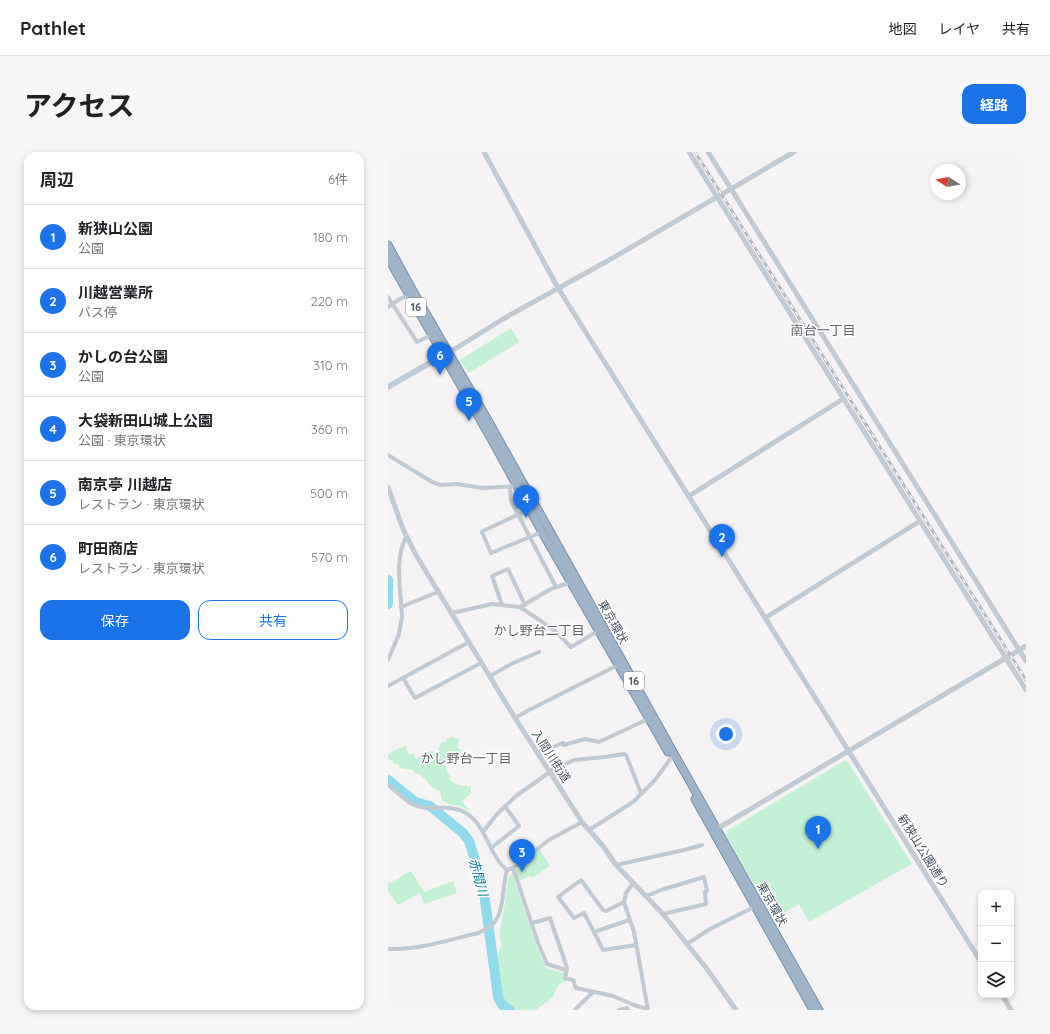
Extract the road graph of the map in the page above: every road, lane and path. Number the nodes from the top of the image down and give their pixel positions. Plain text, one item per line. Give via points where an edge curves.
1 (484, 152) edge
2 (689, 152) edge
3 (708, 152) edge
4 (794, 152) edge
5 (731, 188) junction
6 (717, 197) junction
7 (388, 245) edge
8 (388, 258) edge
9 (558, 288) junction
10 (409, 295) junction
11 (388, 297) edge
12 (390, 306) edge
13 (432, 335) junction
14 (446, 354) junction
15 (388, 387) edge
16 (843, 399) junction
17 (388, 455) edge
18 (388, 487) edge
19 (513, 487) junction
20 (689, 496) junction
21 (530, 509) junction
22 (518, 515) junction
23 (920, 521) junction
24 (542, 532) junction
25 (406, 537) junction
26 (530, 538) junction
27 (571, 582) junction
28 (556, 587) junction
29 (438, 592) junction
30 (502, 605) junction
31 (525, 605) junction
32 (520, 607) junction
33 (401, 608) junction
34 (452, 613) junction
35 (765, 618) junction
36 (598, 631) junction
37 (469, 642) junction
38 (1026, 646) edge
39 (1019, 650) junction
40 (539, 652) dead end
41 (1006, 659) junction
42 (388, 660) edge
43 (1026, 661) edge
44 (481, 663) junction
45 (618, 665) junction
46 (490, 676) junction
47 (404, 678) junction
48 (388, 686) edge
49 (1026, 690) edge
50 (515, 718) junction
51 (648, 719) junction
52 (849, 751) junction
53 (538, 753) junction
54 (672, 758) junction
55 (549, 771) junction
56 (388, 785) edge
57 (641, 793) junction
58 (505, 806) junction
59 (582, 822) junction
60 (589, 830) junction
61 (715, 831) junction
62 (483, 832) junction
63 (702, 845) dead end
64 (491, 848) junction
65 (616, 865) junction
66 (513, 868) junction
67 (507, 870) junction
68 (633, 883) junction
69 (646, 896) junction
70 (624, 902) junction
71 (754, 907) junction
72 (663, 914) junction
73 (629, 920) junction
74 (532, 923) junction
75 (594, 932) junction
76 (687, 944) junction
77 (636, 945) junction
78 (388, 949) edge
79 (978, 957) edge
80 (566, 970) junction
81 (592, 992) junction
82 (1004, 998) edge
83 (647, 1009) edge
84 (576, 1010) edge
85 (619, 1010) edge
86 (628, 1010) edge
87 (736, 1010) edge
88 (813, 1010) edge
89 (819, 1010) edge
90 (1011, 1010) edge

1 - 9 street, 新狭山公園通り
2 - 6 street
3 - 5 street
4 - 5 street
5 - 6 street
5 - 39 street
6 - 9 street
6 - 16 street
7 - 14 highway, 東京環状 / 16
8 - 10 highway, 東京環状 / 16
9 - 14 street
9 - 20 street, 新狭山公園通り
10 - 12 street
10 - 13 highway, 東京環状 / 16
11 - 12 street
12 - 13 street via 417,342
13 - 14 highway, 東京環状 / 16
14 - 15 main road
14 - 19 highway, 東京環状 / 16
14 - 61 highway, 東京環状 / 16
16 - 20 street
16 - 23 street
17 - 19 street via 427,480 441,485
18 - 25 street, 入間川街道
19 - 21 highway, 東京環状 / 16
19 - 22 street via 511,501
20 - 35 street, 新狭山公園通り
21 - 22 street
21 - 24 highway, 東京環状 / 16
22 - 26 street
22 - 26 street via 482,532 491,553
23 - 35 street
23 - 41 street
24 - 26 street
24 - 27 highway, 東京環状 / 16
25 - 29 street, 入間川街道
25 - 33 street via 400,560
26 - 28 street
27 - 28 street
27 - 36 highway, 東京環状 / 16
28 - 31 street
29 - 33 street
29 - 34 street, 入間川街道
30 - 31 street via 492,576 508,569
30 - 32 street
30 - 34 street via 492,604
31 - 32 street
32 - 36 street via 554,630 571,647
33 - 42 street via 399,634
34 - 37 street, 入間川街道
35 - 52 street, 新狭山公園通り
36 - 45 highway, 東京環状 / 16
37 - 44 street, 入間川街道
37 - 47 street
38 - 39 street
39 - 41 street
39 - 43 street
40 - 46 street
41 - 49 street
41 - 52 street
44 - 46 street, 入間川街道
44 - 47 street via 415,698
45 - 50 street
45 - 51 highway, 東京環状 / 16
46 - 50 street, 入間川街道
47 - 48 street
50 - 53 street, 入間川街道
51 - 53 street via 599,742 588,739 564,746 563,743
51 - 54 highway, 東京環状 / 16
52 - 61 street
52 - 79 street, 新狭山公園通り
53 - 55 street, 入間川街道
54 - 57 street
54 - 61 highway, 東京環状 / 16
55 - 57 street via 574,760 624,754
55 - 58 street
55 - 59 street, 入間川街道
56 - 62 street via 408,801 421,807 452,808 467,814
57 - 60 street via 628,805
58 - 62 street
58 - 64 street via 519,826
59 - 60 street, 入間川街道
59 - 66 street via 549,840
60 - 65 street, 入間川街道
61 - 71 highway, 東京環状 / 16
61 - 89 highway, 東京環状 / 16
62 - 64 street
63 - 65 street
64 - 67 street
65 - 68 street, 入間川街道
66 - 67 street
66 - 74 street
67 - 78 street via 500,914 487,930 421,946
68 - 69 street, 入間川街道
68 - 70 street via 626,893
69 - 72 street, 入間川街道
69 - 72 street via 704,877 706,904
70 - 73 street
70 - 75 street via 606,911 603,910 581,880 558,897 574,918 584,913
71 - 76 street via 710,929
71 - 88 highway, 東京環状 / 16
72 - 76 street, 入間川街道
73 - 75 street
73 - 77 street
74 - 80 street via 547,964
74 - 80 street via 550,918
75 - 77 street via 603,950
76 - 87 street, 入間川街道
77 - 83 street
80 - 81 street via 565,978 573,980 576,988
81 - 83 street via 613,996
81 - 84 street
82 - 90 street
85 - 86 street

